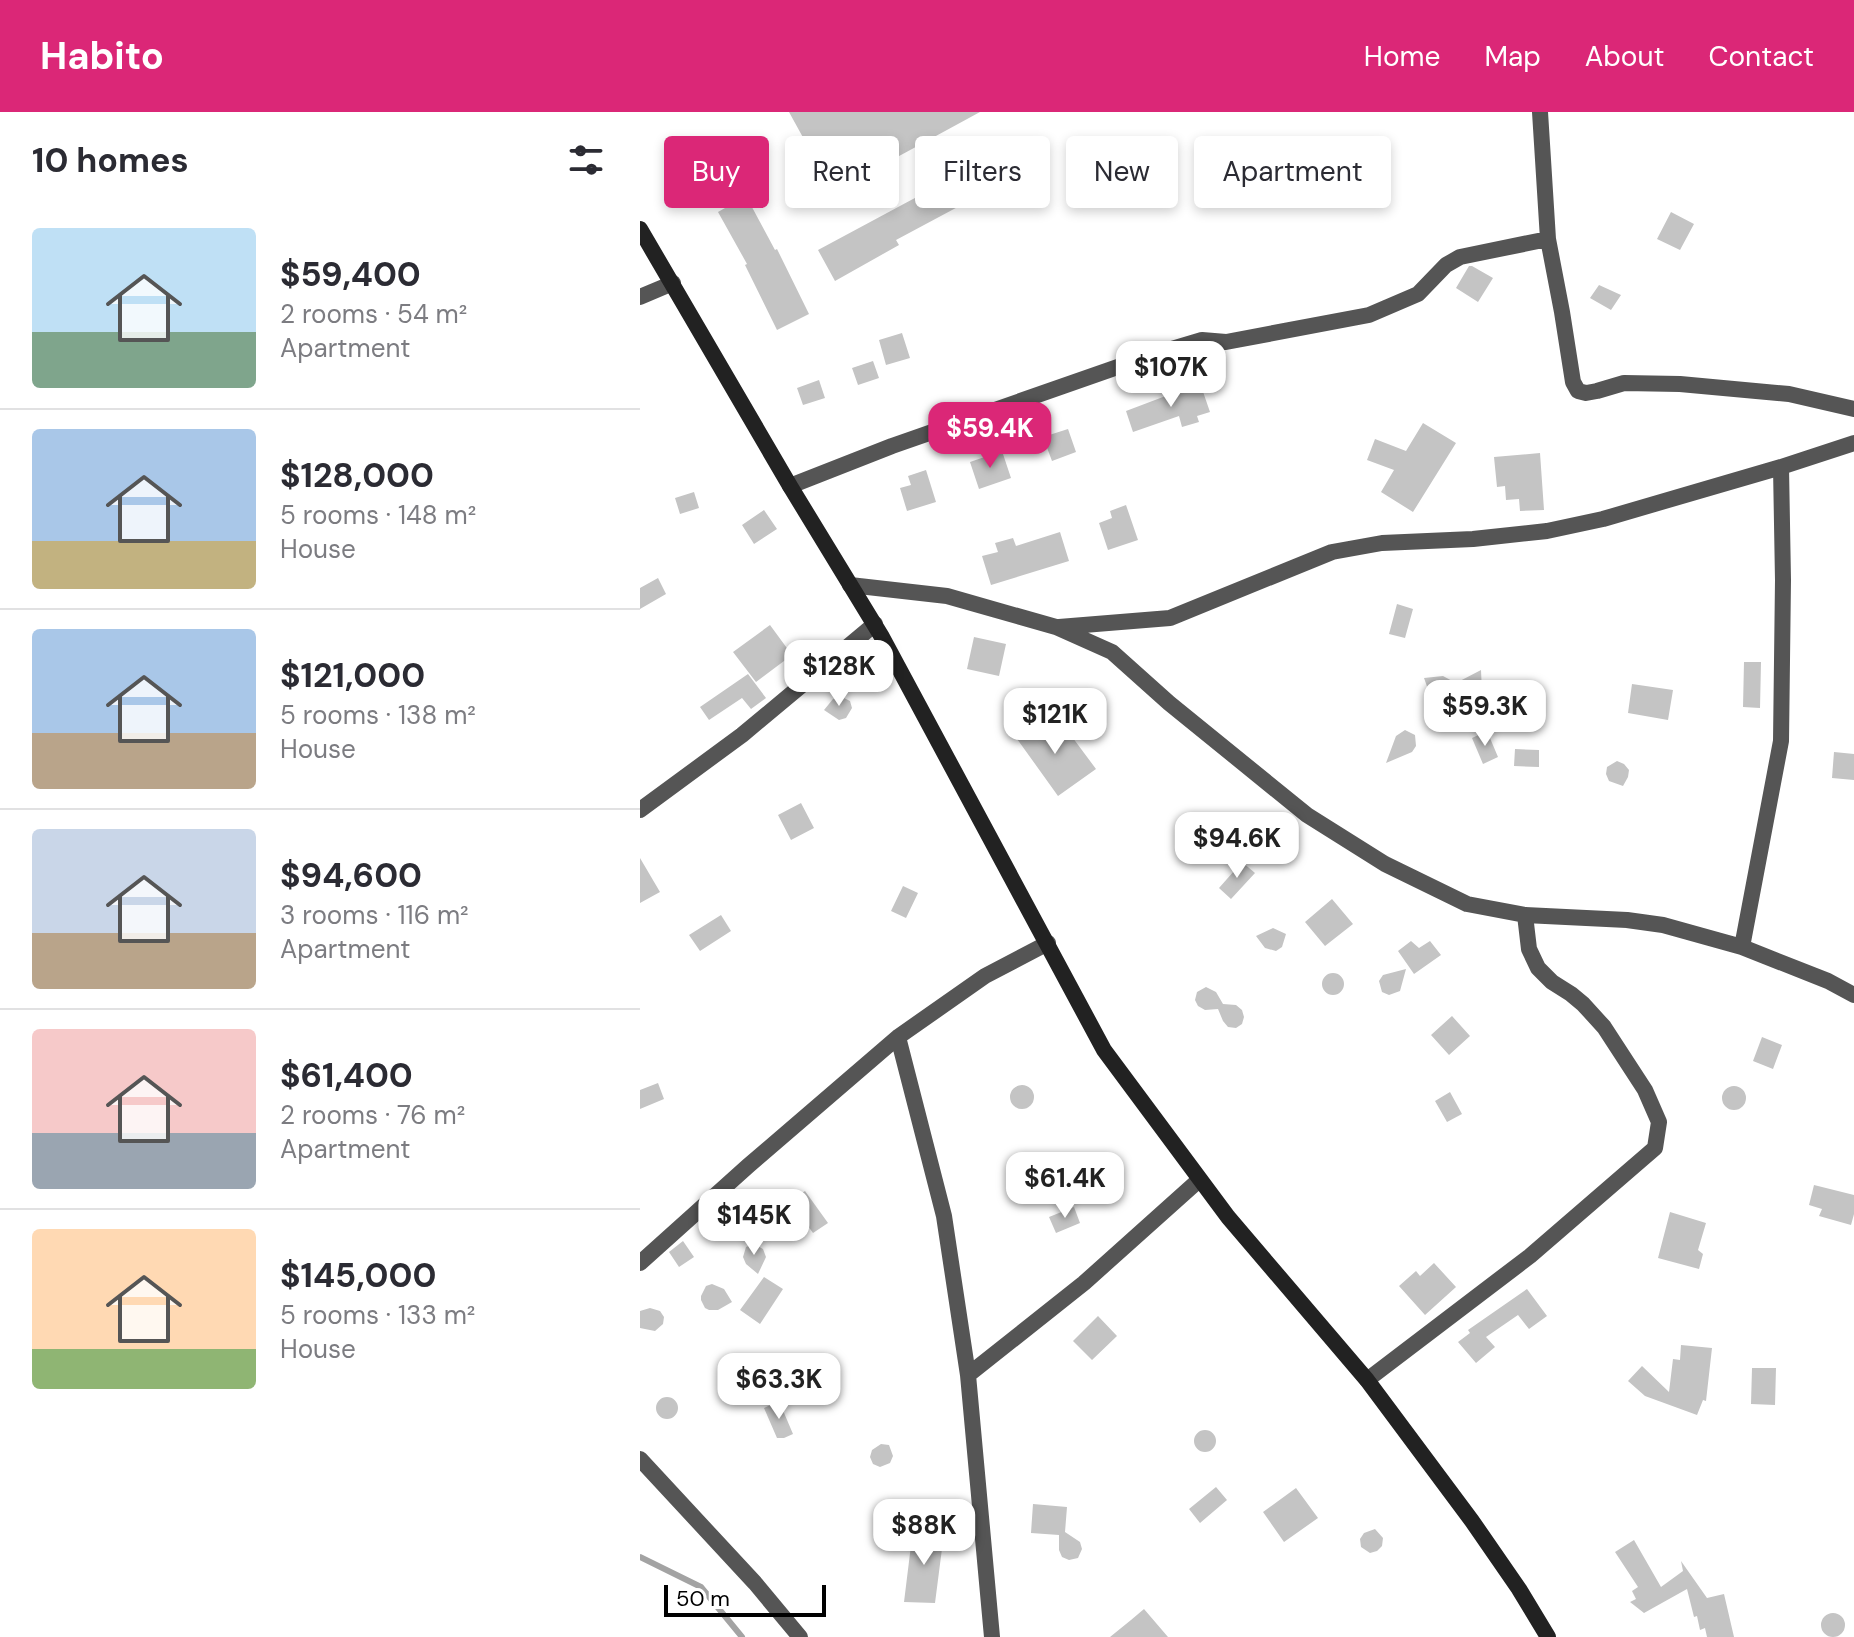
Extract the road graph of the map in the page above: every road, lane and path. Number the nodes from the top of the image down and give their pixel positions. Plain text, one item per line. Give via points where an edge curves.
1 (1540, 112) edge
2 (640, 229) edge
3 (1548, 239) junction
4 (673, 283) junction
5 (640, 297) edge
6 (1854, 409) edge
7 (1854, 443) edge
8 (1781, 467) junction
9 (790, 486) junction
10 (850, 585) junction
11 (875, 624) junction
12 (1056, 627) junction
13 (640, 810) edge
14 (1525, 915) junction
15 (1048, 943) junction
16 (1742, 947) junction
17 (1854, 995) edge
18 (898, 1037) junction
19 (1199, 1180) junction
20 (640, 1263) edge
21 (968, 1375) junction
22 (1367, 1380) junction
23 (640, 1459) edge
24 (800, 1637) edge
25 (992, 1637) edge
26 (1548, 1637) edge

1 - 3 street
2 - 4 street
3 - 6 street via 1578,391 1624,383 1680,384 1789,394
3 - 9 street via 1460,257 1418,294 1369,315 1226,342 1202,340
4 - 5 street
4 - 9 street
7 - 8 street
8 - 12 street via 1547,531 1382,543 1332,552 1170,618
8 - 16 street via 1781,741
9 - 10 street
10 - 11 street
10 - 12 street via 947,596
11 - 13 street via 742,735
11 - 15 street
12 - 14 street via 1112,652 1307,815 1385,864 1467,904
14 - 16 street via 1663,925
14 - 22 street via 1529,949 1538,968 1604,1027 1645,1090 1659,1122 1655,1148 1530,1256
15 - 18 street via 985,976
15 - 19 street via 1104,1050
16 - 17 street
18 - 20 street
18 - 21 street via 944,1216
19 - 21 street via 1084,1283
19 - 22 street
21 - 25 street
22 - 26 street via 1472,1521
23 - 24 street

